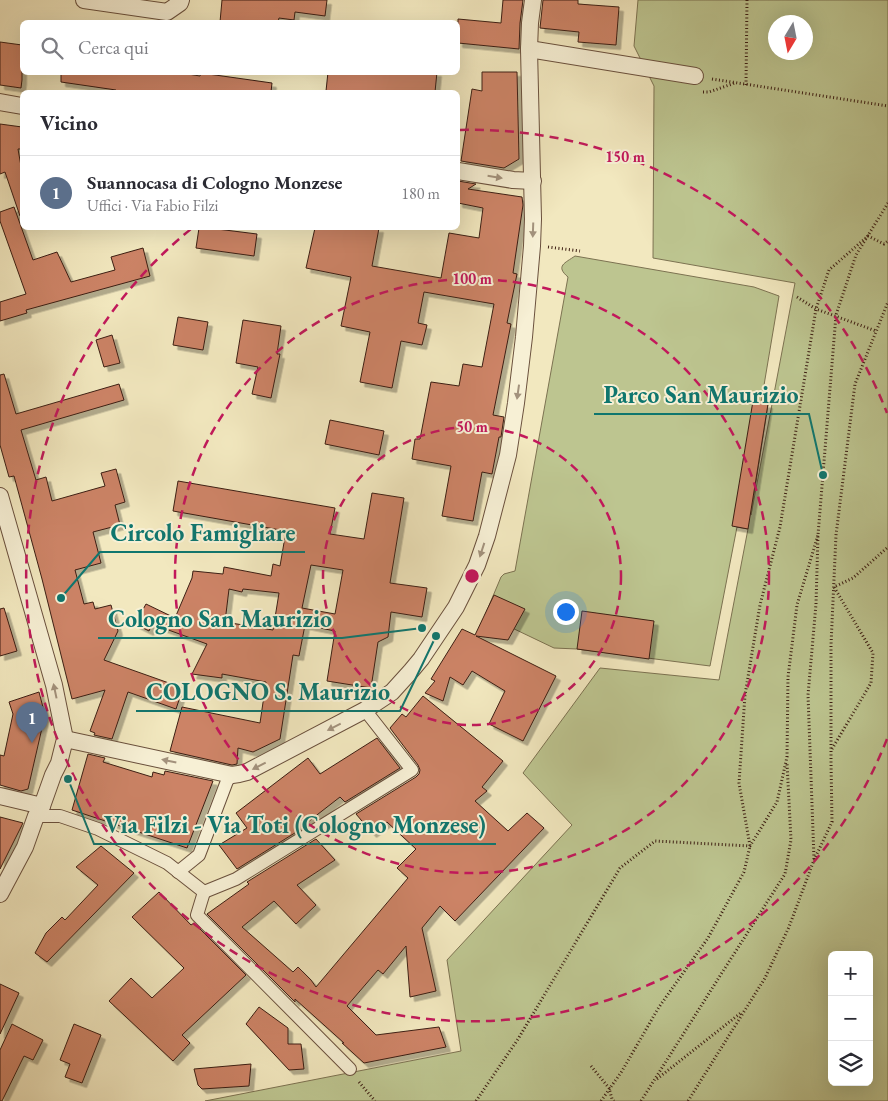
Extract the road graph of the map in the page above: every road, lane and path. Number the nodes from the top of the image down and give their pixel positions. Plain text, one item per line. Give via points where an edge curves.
1 (84, 0) edge
2 (181, 0) edge
3 (533, 0) edge
4 (747, 0) edge
5 (529, 48) junction
6 (694, 76) joint
7 (746, 85) junction
8 (0, 102) edge
9 (20, 106) edge
10 (888, 106) edge
11 (460, 171) edge
12 (533, 181) junction
13 (888, 203) edge
14 (868, 236) junction
15 (888, 241) edge
16 (532, 246) junction
17 (580, 251) dead end
18 (797, 297) dead end
19 (888, 302) edge
20 (816, 309) junction
21 (836, 315) junction
22 (876, 331) junction
23 (0, 496) edge
24 (818, 535) junction
25 (888, 547) edge
26 (834, 587) junction
27 (366, 710) junction
28 (64, 738) junction
29 (831, 750) junction
30 (787, 757) junction
31 (224, 773) junction
32 (0, 796) edge
33 (39, 811) junction
34 (750, 846) junction
35 (814, 860) junction
36 (178, 872) junction
37 (204, 892) junction
38 (0, 894) edge
39 (745, 1010) junction
40 (591, 1066) dead end
41 (350, 1070) joint
42 (654, 1081) junction
43 (609, 1088) junction
44 (375, 1101) edge
45 (476, 1101) edge
46 (600, 1101) edge
47 (614, 1101) edge
48 (641, 1101) edge
49 (688, 1101) edge

1 - 2 street via 167,12
3 - 5 street
4 - 7 path
5 - 6 street
5 - 12 street
6 - 7 path
7 - 10 path
8 - 9 street
11 -> 12 street
12 -> 16 street
13 - 14 path
14 - 15 path via 884,244
14 - 20 path via 829,270
14 - 21 path via 856,255
16 - 17 path
16 -> 27 street via 508,455 477,565 463,594 421,659 392,692
18 - 20 path
19 - 22 path
20 - 21 path
20 - 34 path via 780,527 760,605 745,695 739,783
21 - 22 path
21 - 24 path
22 - 26 path via 855,384 836,535
28 -> 23 street via 54,685
24 - 30 path via 797,605 788,677
24 - 35 path via 808,694
25 - 26 path via 853,578
26 - 29 path
26 - 29 path via 873,653 871,683
27 -> 31 street via 253,770 239,774
27 - 37 street via 412,770 236,879
31 -> 28 street
28 - 33 street via 59,763
29 - 35 path via 832,822
30 - 34 path via 777,802
30 - 42 path via 790,840 785,874
31 - 36 street via 227,781 198,855
32 - 33 street
33 - 36 street via 98,829 167,863
33 - 38 street via 25,847
34 - 43 path via 744,872 708,938 659,1007
34 - 45 path via 655,841 620,868 518,1039
35 - 39 path via 789,927 765,978
36 - 37 street
37 - 41 street via 197,916
39 - 42 path
39 - 49 path
40 - 43 path
41 - 44 path
42 - 48 path
43 - 46 path
43 - 47 path

